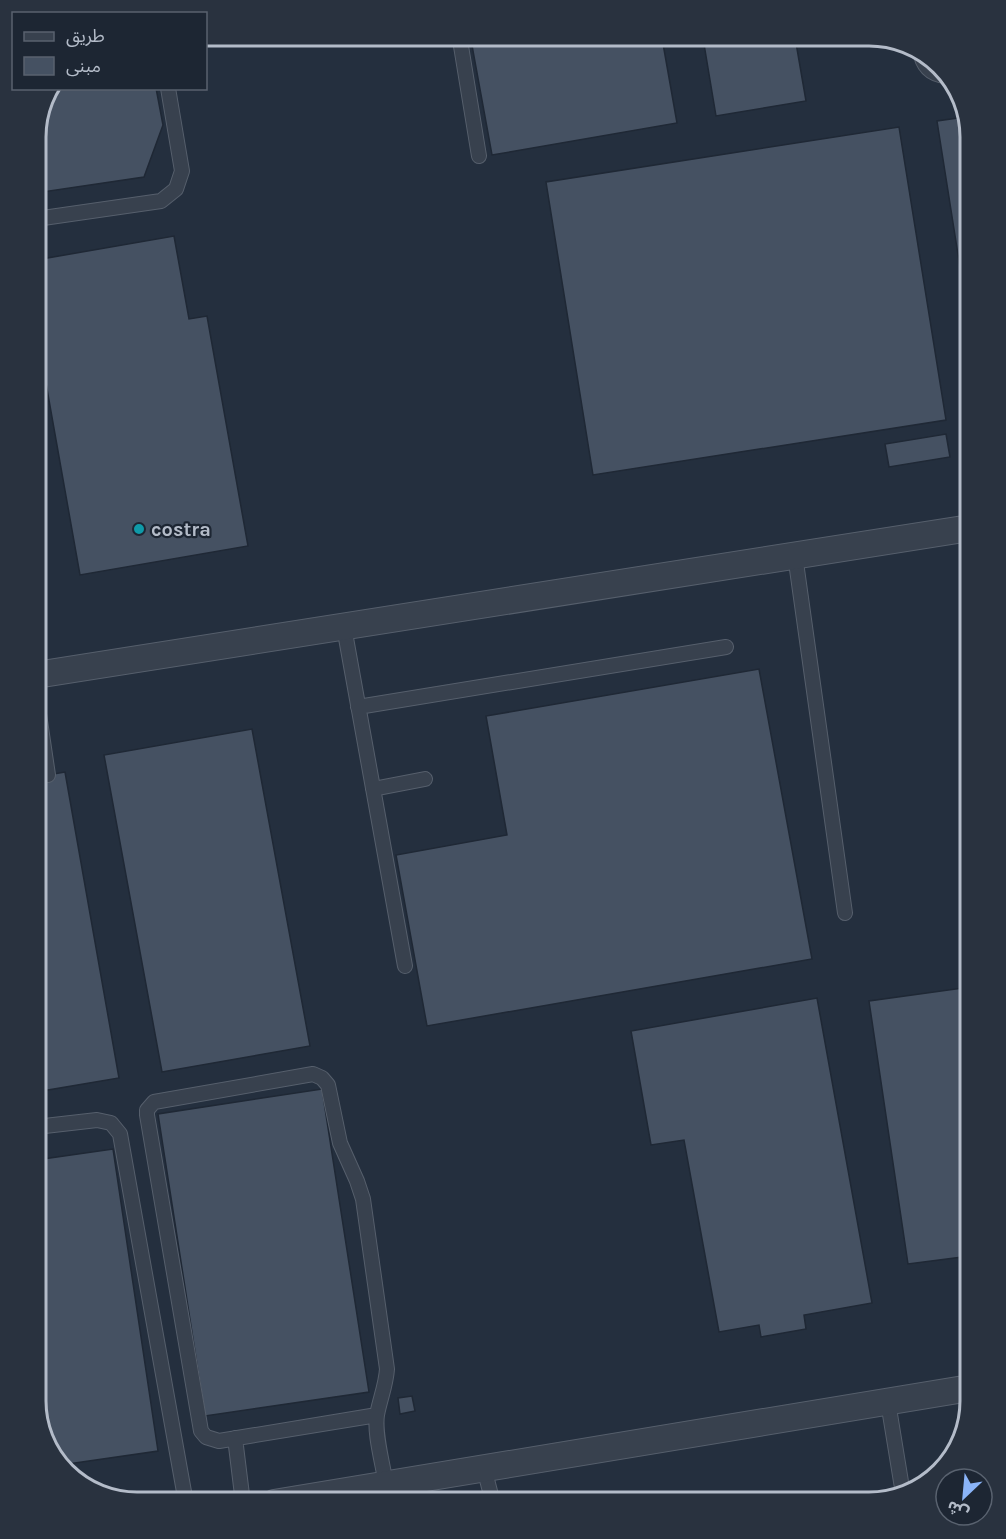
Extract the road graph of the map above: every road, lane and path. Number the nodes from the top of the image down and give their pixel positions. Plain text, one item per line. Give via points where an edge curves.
1 (461, 47) edge
2 (168, 90) edge
3 (479, 156) dead end
4 (47, 217) edge
5 (960, 530) edge
6 (795, 555) junction
7 (344, 627) junction
8 (726, 647) dead end
9 (47, 673) edge
10 (358, 707) junction
11 (47, 768) edge
12 (48, 775) dead end
13 (424, 780) dead end
14 (373, 789) junction
15 (844, 913) dead end
16 (405, 966) dead end
17 (47, 1126) edge
18 (960, 1390) edge
19 (888, 1402) junction
20 (377, 1415) junction
21 (235, 1438) junction
22 (484, 1468) junction
23 (386, 1485) junction
24 (902, 1486) edge
25 (184, 1492) edge
26 (242, 1492) edge
27 (342, 1492) edge
28 (490, 1492) edge

1 - 3 lane
2 - 4 lane via 182,171 176,189 161,201
5 - 6 street
6 - 7 street
6 - 15 lane
7 - 9 street
7 - 10 lane
8 - 10 lane
10 - 14 lane
11 - 12 lane
13 - 14 lane
14 - 16 lane
17 - 25 lane via 97,1120 111,1123 120,1134
18 - 19 street
19 - 22 street
19 - 24 lane
20 - 21 lane
20 - 21 lane via 387,1369 363,1199 340,1143 328,1084 313,1074 304,1075 159,1101 147,1110 199,1425 212,1440
20 - 23 lane
21 - 26 lane
22 - 23 street
22 - 28 lane
23 - 27 street

